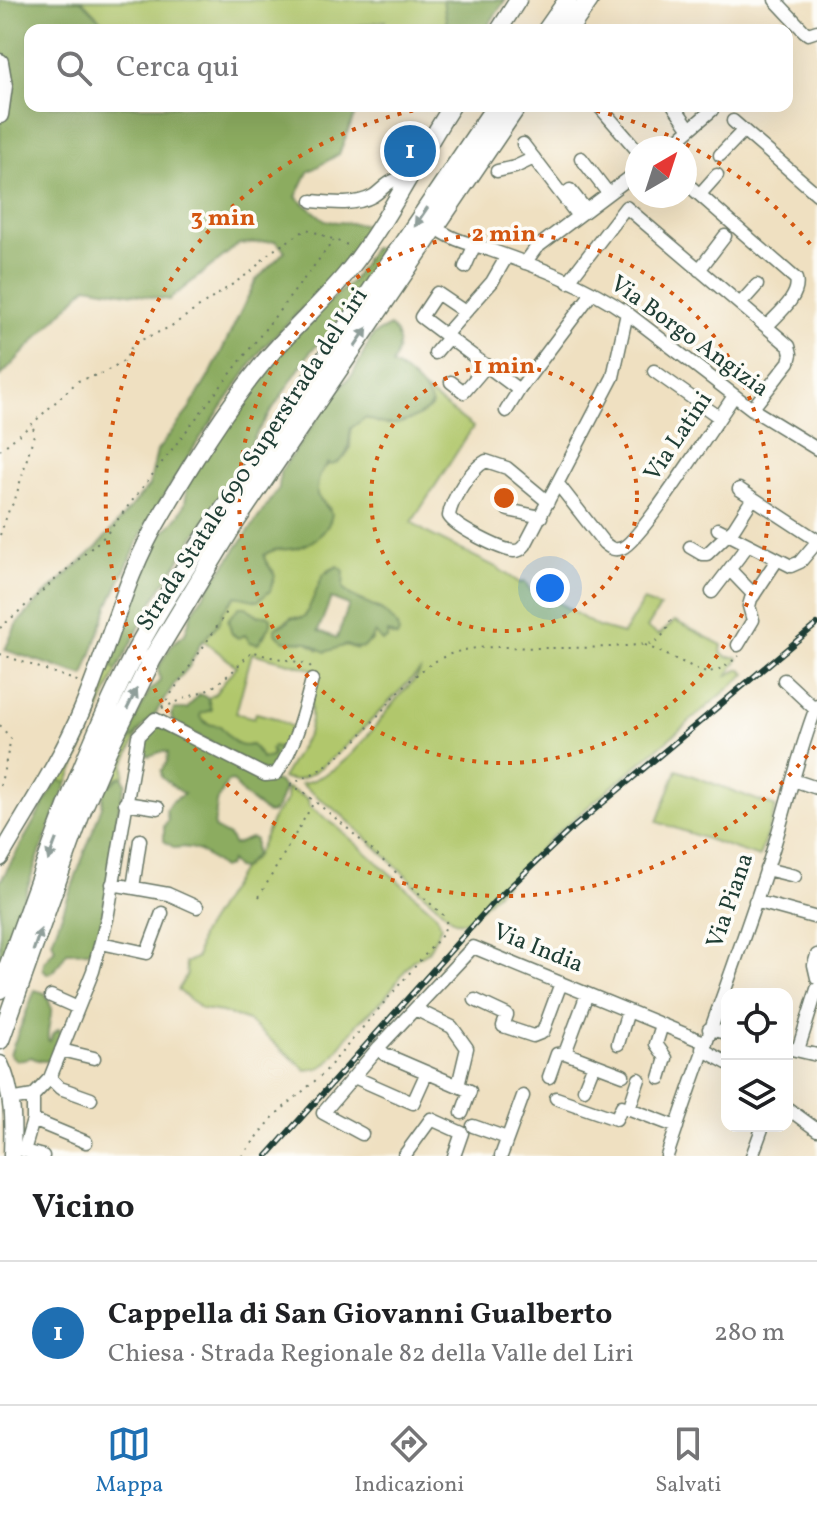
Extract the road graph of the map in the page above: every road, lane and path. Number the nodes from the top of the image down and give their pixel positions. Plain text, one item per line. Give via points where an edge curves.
1 (518, 0) edge
2 (568, 0) edge
3 (589, 0) edge
4 (775, 0) edge
5 (503, 24) edge
6 (551, 24) edge
7 (572, 24) edge
8 (817, 31) edge
9 (0, 62) edge
10 (448, 112) edge
11 (492, 112) edge
12 (513, 112) edge
13 (604, 112) edge
14 (678, 112) edge
15 (710, 112) edge
16 (0, 115) edge
17 (690, 129) junction
18 (625, 136) edge
19 (682, 136) edge
20 (523, 144) dead end
21 (720, 155) dead end
22 (534, 158) junction
23 (581, 158) dead end
24 (497, 171) dead end
25 (717, 175) dead end
26 (625, 181) edge
27 (404, 184) junction
28 (570, 190) dead end
29 (697, 192) edge
30 (608, 193) junction
31 (700, 194) junction
32 (817, 194) edge
33 (312, 201) dead end
34 (582, 213) junction
35 (444, 233) dead end
36 (725, 236) dead end
37 (334, 240) junction
38 (475, 244) junction
39 (359, 249) dead end
40 (507, 256) junction
41 (525, 263) junction
42 (465, 267) dead end
43 (699, 270) junction
44 (568, 282) junction
45 (757, 285) dead end
46 (592, 293) junction
47 (740, 304) junction
48 (465, 312) junction
49 (627, 313) junction
50 (767, 326) junction
51 (447, 336) junction
52 (435, 353) dead end
53 (487, 365) junction
54 (654, 371) dead end
55 (451, 382) dead end
56 (519, 390) junction
57 (734, 396) junction
58 (752, 409) junction
59 (506, 411) dead end
60 (719, 417) junction
61 (31, 425) junction
62 (817, 449) edge
63 (0, 450) edge
64 (558, 484) junction
65 (739, 489) dead end
66 (753, 498) junction
67 (548, 502) junction
68 (508, 510) dead end
69 (541, 517) junction
70 (722, 531) junction
71 (0, 535) edge
72 (817, 541) edge
73 (748, 545) junction
74 (690, 547) dead end
75 (777, 560) junction
76 (730, 570) junction
77 (712, 592) dead end
78 (754, 595) junction
79 (229, 609) dead end
80 (672, 618) dead end
81 (0, 628) edge
82 (740, 641) joint
83 (644, 645) junction
84 (0, 654) edge
85 (95, 677) junction
86 (312, 680) joint
87 (784, 680) dead end
88 (816, 707) edge
89 (0, 727) edge
90 (812, 734) edge
91 (265, 775) junction
92 (793, 780) junction
93 (288, 785) junction
94 (0, 787) edge
95 (817, 788) edge
96 (315, 801) junction
97 (125, 803) junction
98 (158, 808) dead end
99 (140, 840) dead end
100 (0, 858) edge
101 (768, 866) junction
102 (796, 873) dead end
103 (112, 884) junction
104 (133, 888) junction
105 (259, 897) dead end
106 (755, 901) junction
107 (197, 907) dead end
108 (162, 913) dead end
109 (817, 918) edge
110 (101, 943) junction
111 (817, 955) edge
112 (817, 978) edge
113 (561, 983) junction
114 (0, 989) edge
115 (817, 989) edge
116 (587, 994) junction
117 (51, 996) dead end
118 (475, 1000) dead end
119 (78, 1008) junction
120 (415, 1009) junction
121 (628, 1011) junction
122 (662, 1025) junction
123 (709, 1029) junction
124 (721, 1032) edge
125 (0, 1040) edge
126 (618, 1044) dead end
127 (703, 1046) junction
128 (379, 1047) junction
129 (793, 1047) edge
130 (793, 1049) edge
131 (61, 1050) junction
132 (565, 1053) junction
133 (817, 1055) edge
134 (94, 1058) dead end
135 (723, 1060) edge
136 (0, 1064) edge
137 (594, 1064) junction
138 (427, 1072) junction
139 (623, 1075) dead end
140 (354, 1077) junction
141 (549, 1077) dead end
142 (50, 1078) junction
143 (660, 1078) dead end
144 (639, 1079) dead end
145 (458, 1086) junction
146 (584, 1089) dead end
147 (33, 1096) junction
148 (523, 1096) dead end
149 (556, 1098) dead end
150 (91, 1099) dead end
151 (10, 1100) junction
152 (625, 1108) junction
153 (793, 1112) edge
154 (462, 1113) dead end
155 (33, 1120) junction
156 (473, 1126) dead end
157 (677, 1127) junction
158 (817, 1130) edge
159 (761, 1132) edge
160 (362, 1134) dead end
161 (507, 1138) junction
162 (86, 1142) dead end
163 (12, 1156) edge
164 (43, 1156) edge
165 (242, 1156) edge
166 (404, 1156) edge
167 (454, 1156) edge
168 (501, 1156) edge
169 (667, 1156) edge
170 (752, 1156) edge

1 - 5 main road
2 - 6 highway
3 - 7 highway
4 - 8 street via 806,33
9 - 16 main road
10 - 27 main road
11 -> 114 highway, Strada Statale 690 Superstrada del Liri via 153,621 90,748
125 -> 12 highway, Strada Statale 690 Superstrada del Liri via 82,810 152,659 233,525
13 - 18 street
14 - 17 street
15 - 17 street
17 - 19 street
20 - 22 street
21 - 32 street via 738,126
22 - 24 street
22 - 34 street
23 - 30 street
25 - 31 street
26 - 30 street
27 - 33 street via 395,180 371,197 346,204
27 - 85 main road via 344,276 260,366 161,515 138,557
28 - 34 street
29 - 31 street
30 - 34 street
31 - 50 street via 796,279 797,290
34 - 41 street via 536,248
35 - 38 street, Via Borgo Angizia via 462,244
36 - 43 street
37 - 39 path
37 - 61 path via 307,229 170,327 139,341 125,360 78,381
37 - 81 path via 105,536
38 - 40 street, Via Borgo Angizia
38 - 42 street
40 - 41 street, Via Borgo Angizia
40 - 48 street
41 - 44 street, Via Borgo Angizia
43 - 44 street via 626,207
43 - 47 street
44 - 46 street, Via Borgo Angizia
45 - 47 street
46 - 49 street, Via Borgo Angizia
46 - 56 street
47 - 50 street
48 - 51 street
48 - 51 street via 437,293 421,317
49 - 57 street, Via Borgo Angizia
49 - 64 street via 613,377
50 - 58 street via 789,346 790,359
51 - 52 street
51 - 53 street
53 - 55 street via 464,392
53 - 56 street
54 - 60 street
56 - 59 street
57 - 58 street, Via Borgo Angizia
57 - 60 street, Via Latini
58 - 62 street, Via Borgo Angizia
60 - 64 street, Via Latini via 632,541 617,549 598,537
61 - 63 path
61 - 71 path via 35,431
64 - 67 street
65 - 66 street
66 - 70 street via 734,528
66 - 72 street
67 - 69 street
67 - 69 street via 507,468 490,461 477,467 451,507 450,519 520,550
68 - 69 street
70 - 73 street
70 - 74 street via 707,554
72 - 75 street via 797,565
73 - 75 street
73 - 76 street
75 - 78 street
76 - 77 street
76 - 78 street
78 - 82 street via 749,606 753,620
79 - 86 path via 162,708 213,687 252,651 308,664 316,671
80 - 83 path via 665,633
82 - 83 path via 748,641 742,653 706,673
83 - 93 path via 478,648 448,655 403,688 356,740 311,777
84 - 85 path via 84,683
85 - 100 main road via 61,754
86 - 91 street via 287,759 276,774
87 - 88 street
88 - 90 street, Via Piana
89 - 94 path via 11,739
90 - 92 street, Via Piana
91 - 93 path
91 - 97 street via 155,719 138,736
92 - 95 street
92 - 101 street, Via Piana
93 - 96 path
96 - 105 path
96 - 165 path via 447,924 323,1074 275,1115
97 - 98 street
97 - 103 street
99 - 104 street
101 - 102 street
101 - 106 street, Via Piana
103 - 104 street
103 - 110 street
104 - 107 street via 168,894
106 - 109 street
106 - 123 street, Via Piana
108 - 110 street via 147,953
110 - 119 street
111 - 112 street
113 - 116 street, Via India
113 - 118 street via 543,1032 533,1036 503,1026 507,1015
113 - 120 street, Via India via 473,947
115 - 129 street
116 - 121 street, Via India
116 - 132 street
117 - 119 street
119 - 131 street
120 - 128 street, Via India
120 - 145 street via 452,1027 467,1048
121 - 122 street, Via India
121 - 126 street
122 - 127 street, Via India
122 - 143 street via 656,1044 666,1058
123 - 124 street
123 - 127 street, Via Piana
127 - 135 street, Via India
127 - 157 street, Via Piana
128 - 138 street
128 - 140 street, Via India
130 - 133 street
131 - 134 street
131 - 142 street
132 - 137 street
132 - 141 street via 557,1054
136 - 151 main road
137 - 139 street
137 - 146 street
138 - 140 street via 413,1103
138 - 145 street
140 - 160 street, Via India via 323,1113
142 - 147 street
142 - 150 street via 60,1088
144 - 152 street
145 - 154 street via 470,1091
147 - 151 street
147 - 155 street
148 - 161 street
149 - 152 street via 616,1119
151 - 163 main road
152 - 157 street
153 - 158 street
155 - 162 street
155 - 164 street via 24,1151
156 - 161 street
157 - 169 street, Via Piana
159 - 170 street
161 - 168 street
166 - 167 street via 431,1119 462,1133

